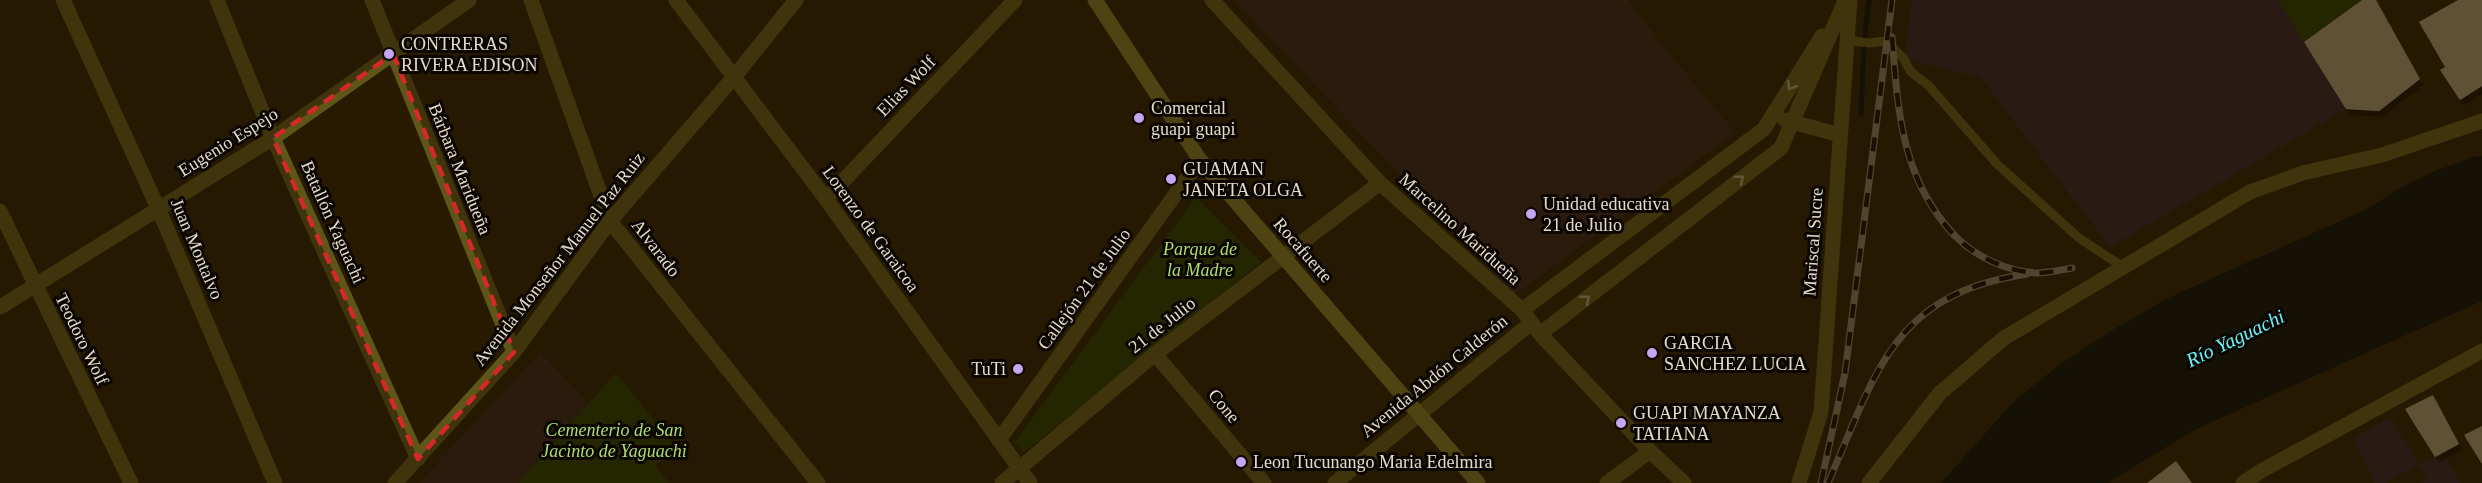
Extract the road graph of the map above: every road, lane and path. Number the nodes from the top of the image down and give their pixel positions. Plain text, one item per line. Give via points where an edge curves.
1 (63, 0) edge
2 (217, 0) edge
3 (372, 0) edge
4 (469, 0) edge
5 (531, 0) edge
6 (676, 0) edge
7 (796, 0) edge
8 (1015, 0) edge
9 (1095, 0) edge
10 (1212, 0) edge
11 (1846, 0) edge
12 (1846, 40) junction
13 (393, 54) junction
14 (734, 77) junction
15 (1772, 116) junction
16 (1792, 122) junction
17 (2482, 122) edge
18 (1840, 135) junction
19 (273, 138) junction
20 (1200, 160) junction
21 (1380, 183) junction
22 (826, 198) junction
23 (158, 208) junction
24 (0, 211) edge
25 (610, 221) junction
26 (1284, 258) junction
27 (2123, 267) junction
28 (34, 285) junction
29 (0, 307) edge
30 (1531, 322) junction
31 (2482, 351) edge
32 (514, 352) junction
33 (1155, 354) junction
34 (1419, 414) junction
35 (999, 440) junction
36 (1650, 451) junction
37 (418, 459) junction
38 (1019, 468) junction
39 (131, 483) edge
40 (275, 483) edge
41 (395, 483) edge
42 (818, 483) edge
43 (1002, 483) edge
44 (1030, 483) edge
45 (1263, 483) edge
46 (1335, 483) edge
47 (1478, 483) edge
48 (1607, 483) edge
49 (1684, 483) edge
50 (1799, 483) edge
51 (1869, 483) edge
52 (2243, 483) edge

1 - 23 street, Juan Montalvo
2 - 19 street, Batallón Yaguachi
3 - 13 street, Bárbara Maridueña
4 - 13 street, Eugenio Espejo
5 - 25 street, Alvarado
6 - 14 street, Lorenzo de Garaicoa
7 - 14 street, Avenida Monseñor Manuel Paz Ruiz
8 - 22 street, Elias Wolf
9 - 20 street, Rocafuerte
10 - 21 street, Marcelino Maridueña
11 - 12 street, Mariscal Sucre
11 -> 15 street, Avenida Abdón Calderón
11 - 16 street, Avenida Abdón Calderón
12 - 18 street, Mariscal Sucre
12 - 27 lane via 1869,44 1886,41 1997,164 2079,238
13 - 19 street, Eugenio Espejo
13 - 32 street, Bárbara Maridueña
14 - 22 street, Lorenzo de Garaicoa
14 - 25 street, Avenida Monseñor Manuel Paz Ruiz
15 - 16 street
15 - 30 street, Avenida Abdón Calderón via 1764,129
16 - 18 street
30 -> 16 street, Avenida Abdón Calderón via 1781,148
17 - 27 street via 2250,192
18 - 50 street, Mariscal Sucre via 1821,412
19 - 23 street, Eugenio Espejo
19 - 37 street, Batallón Yaguachi
20 - 26 street, Rocafuerte
20 - 35 street, Callejón 21 de Julio
21 - 26 street, 21 de Julio
21 - 30 street, Marcelino Maridueña
22 - 35 street, Lorenzo de Garaicoa
23 - 28 street, Eugenio Espejo
23 - 40 street, Juan Montalvo
24 - 28 street, Teodoro Wolf
25 - 32 street, Avenida Monseñor Manuel Paz Ruiz
25 - 42 street, Alvarado
26 - 33 street, 21 de Julio
26 - 34 street, Rocafuerte
27 - 51 street via 2004,338 1940,393
28 - 29 street, Eugenio Espejo
28 - 39 street, Teodoro Wolf
30 - 34 street, Avenida Abdón Calderón
30 - 36 street, Marcelino Maridueña
31 - 52 street
32 - 37 street, Avenida Monseñor Manuel Paz Ruiz
33 - 38 street, 21 de Julio
33 - 45 street, Cone
34 - 46 street, Avenida Abdón Calderón
34 - 47 street, Rocafuerte
35 - 38 street, Lorenzo de Garaicoa
36 - 48 street
36 - 49 street, Marcelino Maridueña
37 - 41 street, Avenida Monseñor Manuel Paz Ruiz
38 - 43 street, 21 de Julio
38 - 44 street, Lorenzo de Garaicoa

